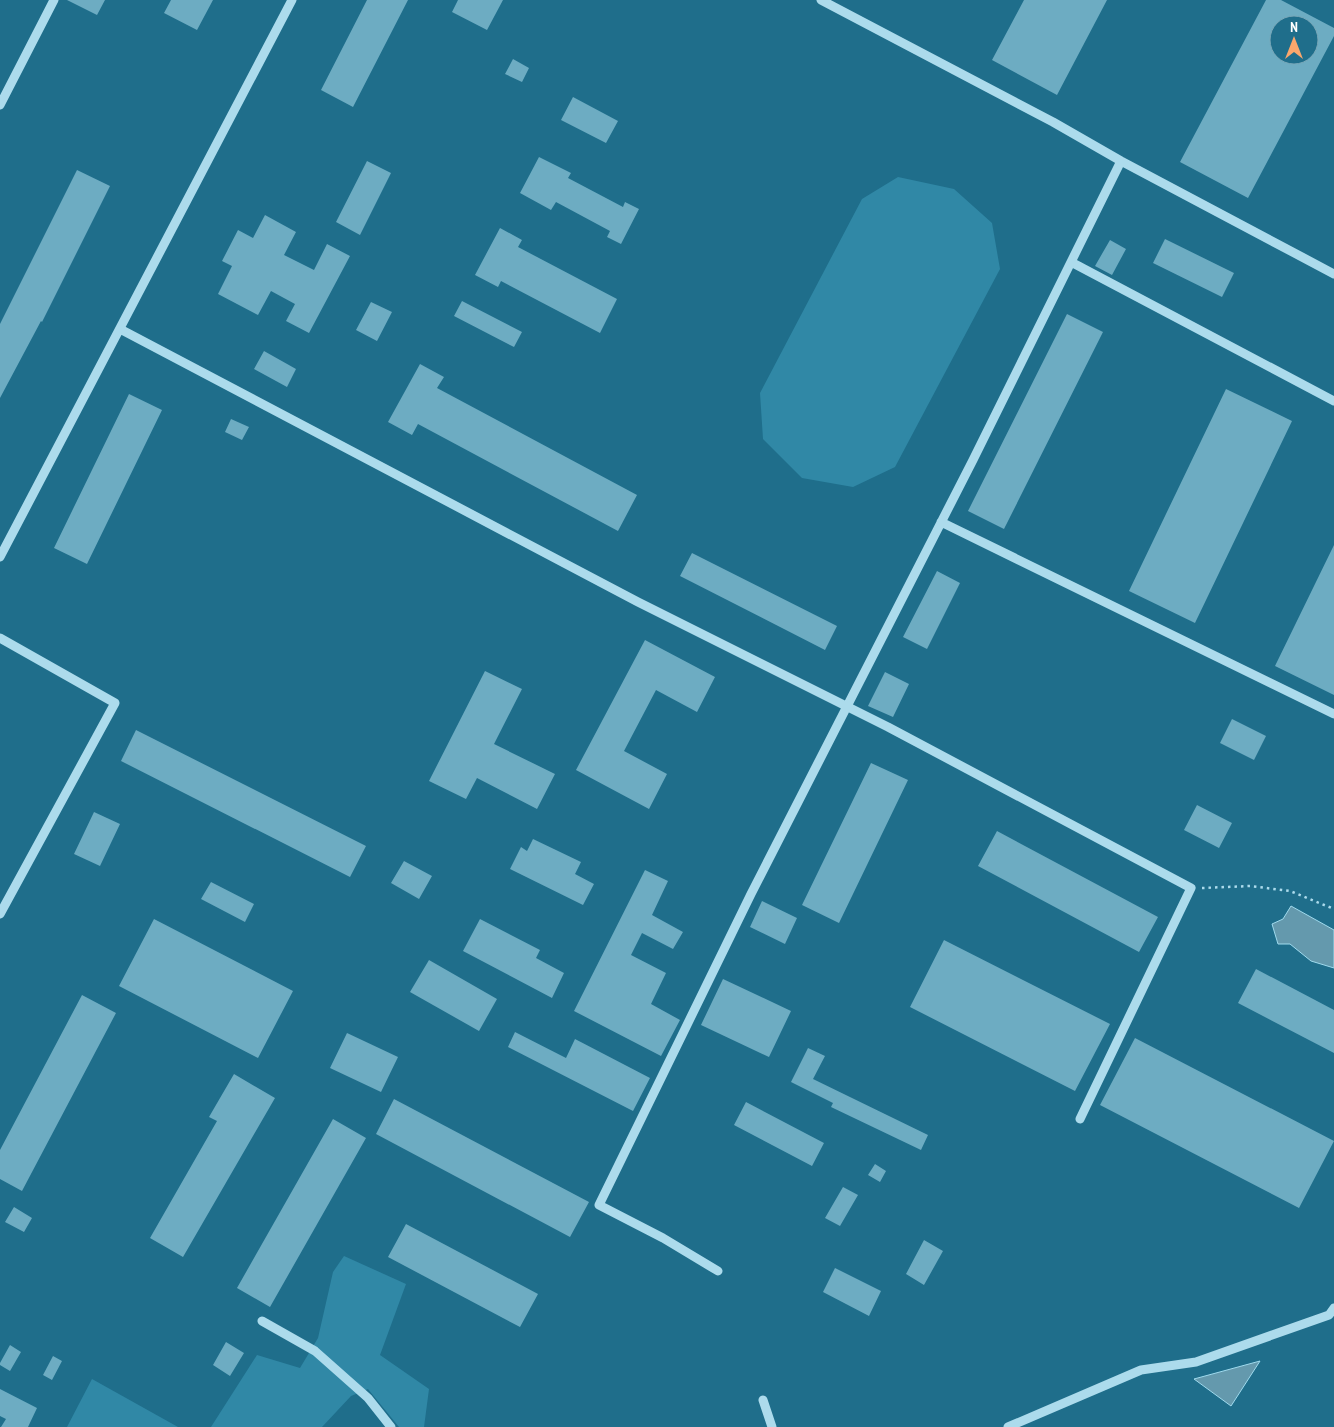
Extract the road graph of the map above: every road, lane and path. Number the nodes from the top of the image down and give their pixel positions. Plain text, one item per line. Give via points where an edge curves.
1 (54, 0) edge
2 (292, 0) edge
3 (821, 0) edge
4 (0, 105) edge
5 (1121, 161) junction
6 (1071, 262) junction
7 (1334, 274) edge
8 (120, 329) junction
9 (1334, 401) edge
10 (941, 522) junction
11 (0, 557) edge
12 (0, 638) edge
13 (846, 707) junction
14 (1334, 714) edge
15 (1191, 888) junction
16 (1334, 909) edge
17 (0, 914) edge
18 (1080, 1118) dead end
19 (718, 1271) dead end
20 (1334, 1308) edge
21 (262, 1321) dead end
22 (763, 1400) dead end
23 (391, 1427) edge
24 (772, 1427) edge
25 (1008, 1427) edge

1 - 4 lane
2 - 8 lane
3 - 5 lane
5 - 6 lane
5 - 7 lane
6 - 9 lane
6 - 10 lane
8 - 11 lane
8 - 13 lane via 638,602
10 - 13 lane
10 - 14 lane
12 - 17 lane via 115,703
13 - 15 lane
13 - 19 lane via 599,1205
15 - 16 path via 1250,886 1290,891
15 - 18 lane
20 - 25 lane via 1330,1315 1196,1362 1141,1370
21 - 23 lane via 315,1351 368,1398
22 - 24 lane

